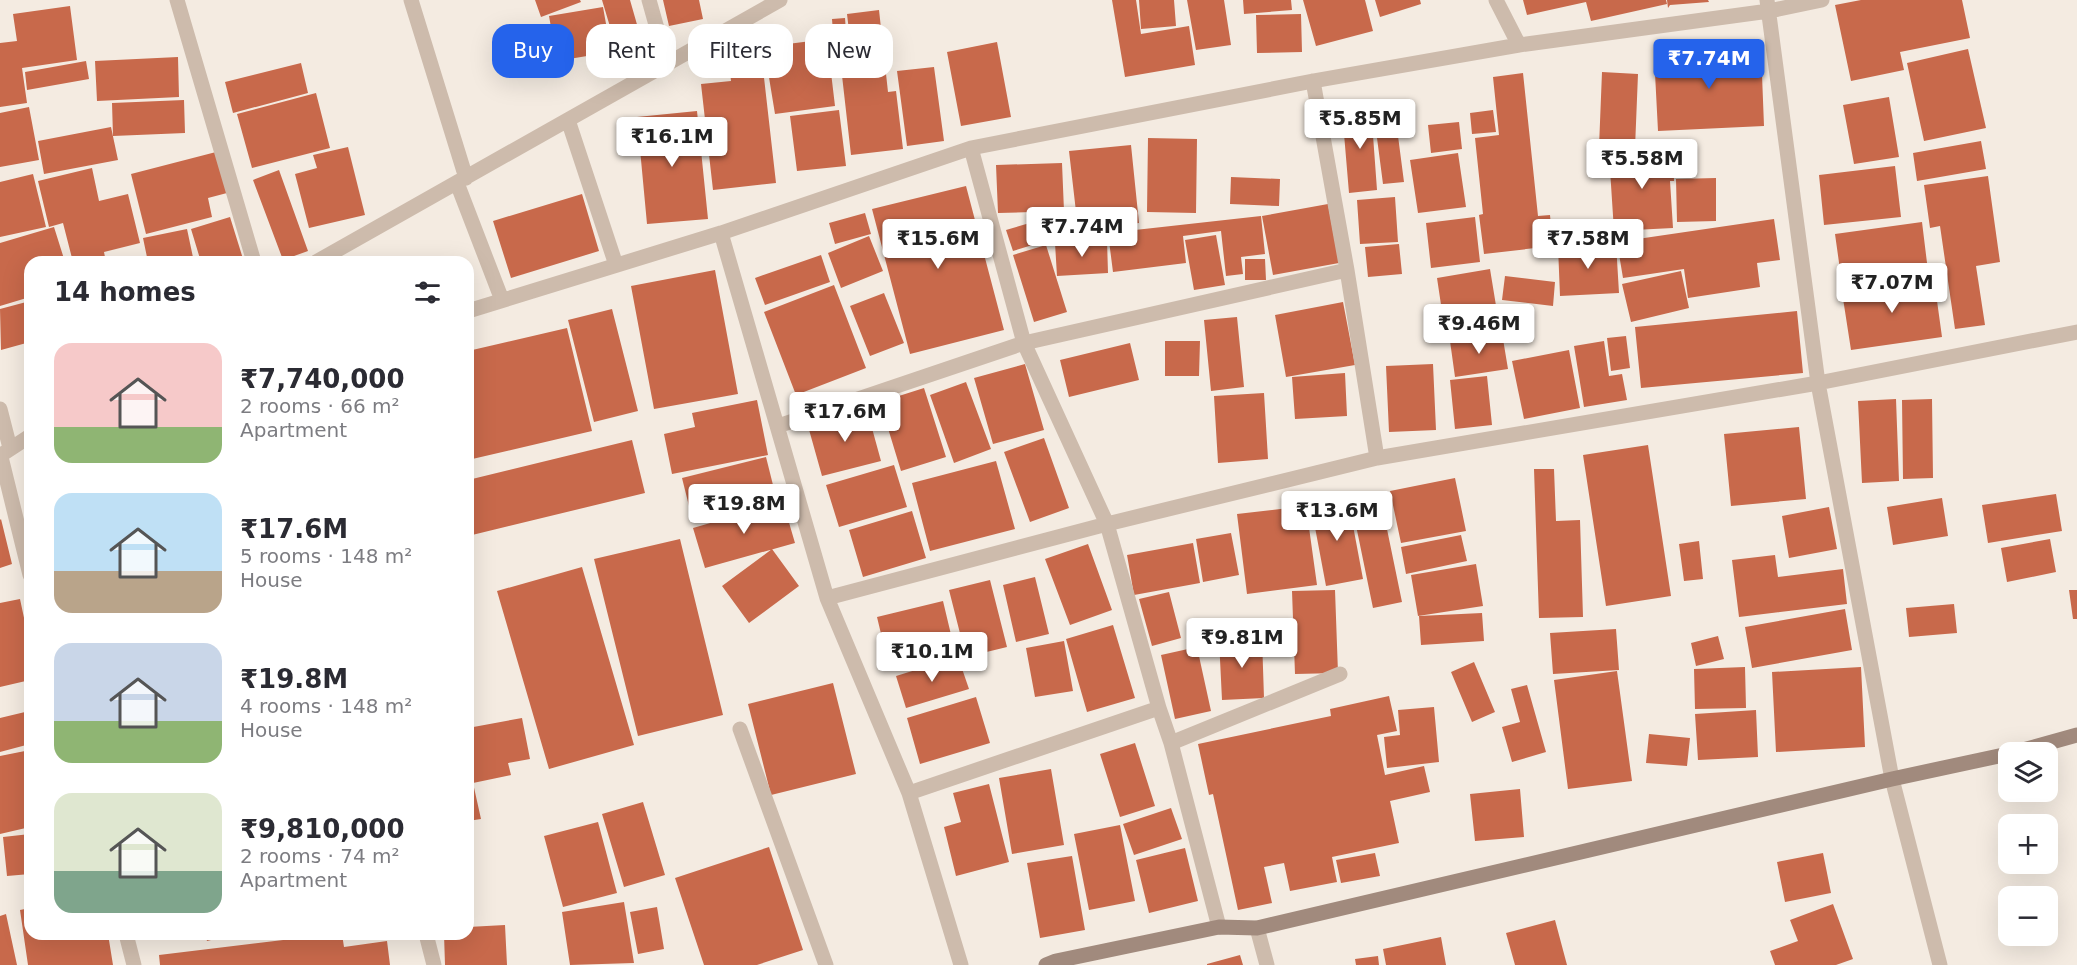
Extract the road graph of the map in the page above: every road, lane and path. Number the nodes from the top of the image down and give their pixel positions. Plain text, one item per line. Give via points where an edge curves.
1 (177, 0) edge
2 (411, 0) edge
3 (650, 0) edge
4 (780, 0) edge
5 (1496, 0) edge
6 (1822, 0) edge
7 (1768, 6) edge
8 (656, 24) edge
9 (1519, 45) junction
10 (676, 59) edge
11 (642, 78) edge
12 (1312, 81) junction
13 (568, 120) junction
14 (971, 148) junction
15 (462, 180) junction
16 (721, 233) junction
17 (252, 256) edge
18 (327, 256) edge
19 (616, 265) junction
20 (1347, 270) junction
21 (502, 300) junction
22 (474, 309) edge
23 (2077, 332) edge
24 (1024, 343) junction
25 (1818, 383) junction
26 (0, 409) edge
27 (778, 426) junction
28 (24, 440) edge
29 (4, 454) edge
30 (1377, 458) junction
31 (1107, 524) junction
32 (24, 547) edge
33 (827, 598) junction
34 (1340, 674) dead end
35 (1159, 708) junction
36 (740, 729) dead end
37 (2077, 735) edge
38 (2052, 742) edge
39 (1171, 743) junction
40 (1998, 757) edge
41 (1892, 779) junction
42 (909, 793) junction
43 (1219, 927) junction
44 (1257, 928) junction
45 (128, 940) edge
46 (428, 940) edge
47 (134, 965) edge
48 (434, 965) edge
49 (826, 965) edge
50 (961, 965) edge
51 (1046, 965) edge
52 (1267, 965) edge
53 (1940, 965) edge

1 - 17 street
2 - 15 street
3 - 8 street
4 - 10 street
5 - 9 street
6 - 7 street
7 - 9 street
7 - 25 street
9 - 12 street
11 - 13 street
12 - 14 street
12 - 20 street
13 - 15 street
13 - 19 street
14 - 16 street
14 - 24 street
15 - 18 street
15 - 21 street
16 - 19 street
16 - 27 street
19 - 21 street
20 - 24 street
20 - 30 street
21 - 22 street
23 - 25 street
24 - 27 street
24 - 31 street
25 - 30 street
25 - 41 street
26 - 29 street
27 - 33 street
28 - 29 street
29 - 32 street
30 - 31 street
31 - 33 street
31 - 35 street
33 - 42 street
34 - 39 street
35 - 39 street
35 - 42 street
36 - 49 street
37 - 38 street
39 - 43 street
40 - 41 street
41 - 44 street
41 - 53 street
42 - 50 street
43 - 44 street
43 - 51 street
44 - 52 street
45 - 47 street
46 - 48 street

